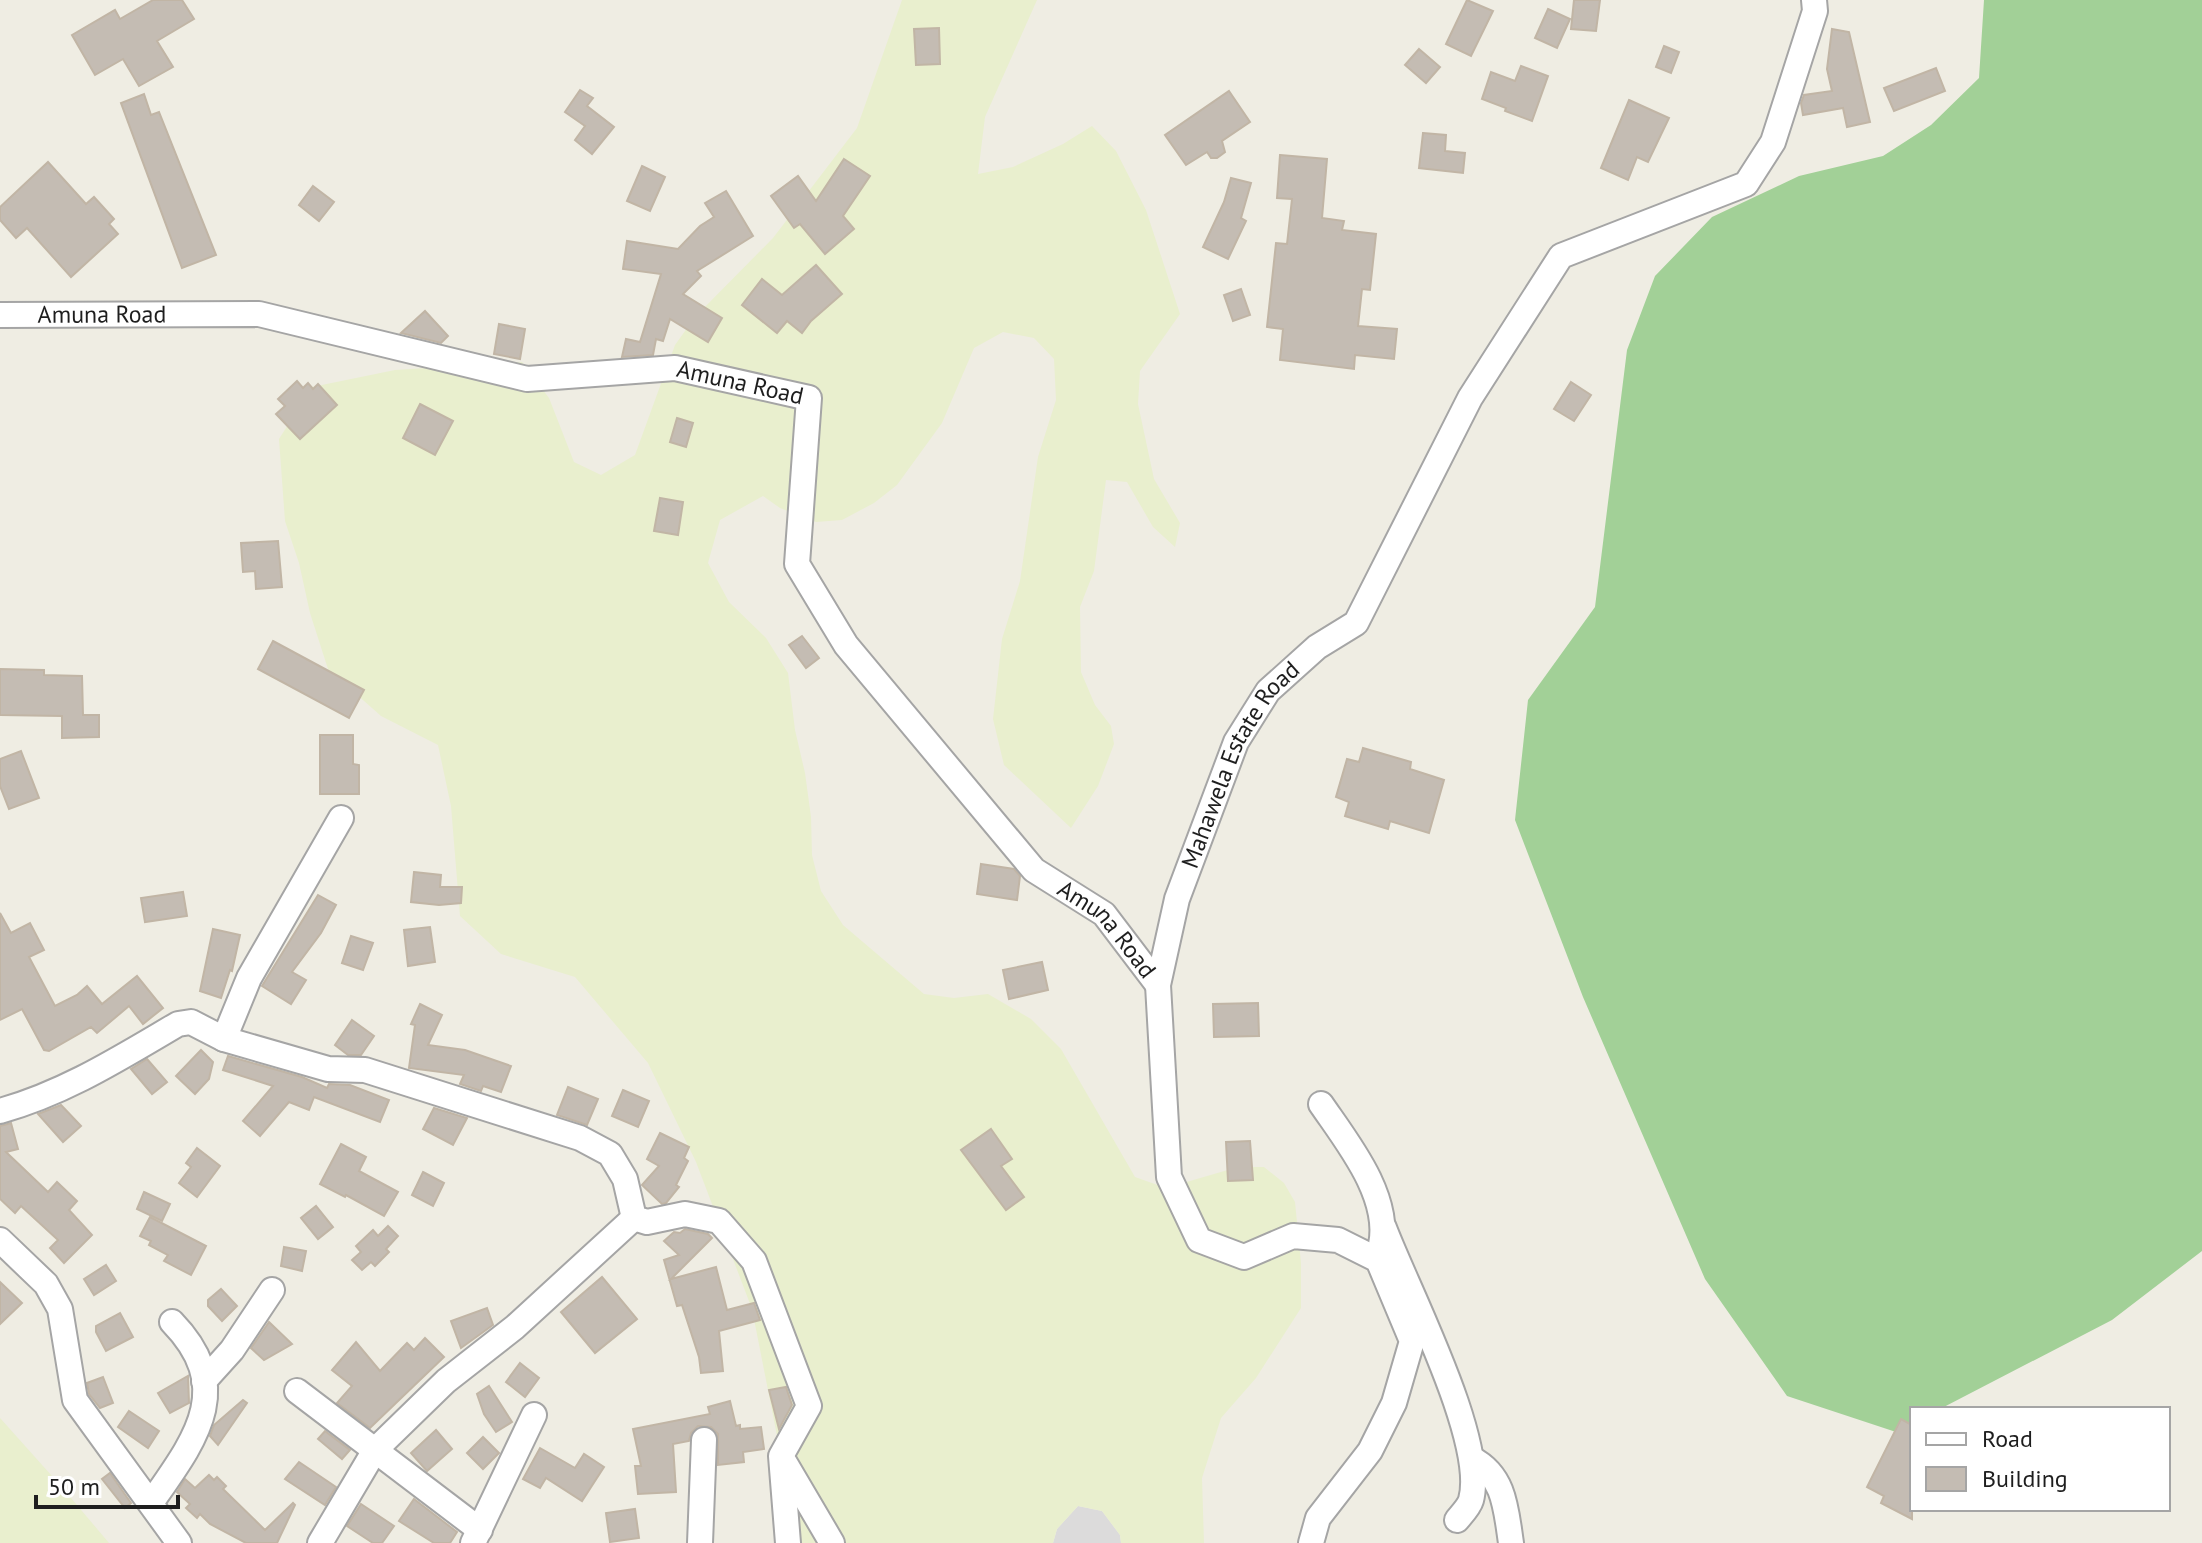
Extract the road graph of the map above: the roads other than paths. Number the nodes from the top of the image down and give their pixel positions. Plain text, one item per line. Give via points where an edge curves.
1 (1814, 0) edge
2 (0, 315) edge
3 (341, 818) dead end
4 (1158, 985) junction
5 (224, 1039) junction
6 (1321, 1104) dead end
7 (0, 1111) edge
8 (634, 1218) junction
9 (1384, 1228) junction
10 (0, 1240) edge
11 (1378, 1260) junction
12 (272, 1290) dead end
13 (172, 1322) dead end
14 (204, 1381) junction
15 (297, 1391) dead end
16 (534, 1415) dead end
17 (704, 1440) dead end
18 (375, 1450) junction
19 (781, 1456) junction
20 (1472, 1459) junction
21 (151, 1503) junction
22 (1457, 1520) dead end
23 (477, 1536) edge
24 (179, 1543) edge
25 (320, 1543) edge
26 (700, 1543) edge
27 (788, 1543) edge
28 (832, 1543) edge
29 (1311, 1543) edge
30 (1511, 1543) edge

1 - 4 street, Mahawela Estate Road via 1815,11 1773,142 1746,184 1561,256 1470,398 1356,623 1317,647 1268,691 1236,742 1177,899
2 - 4 street, Amuna Road via 259,314 527,379 675,368 809,398 797,564 846,645 1034,870 1104,914
3 - 5 street via 249,978
4 - 11 street, Mahawela Estate Road via 1169,1177 1199,1240 1244,1257 1293,1236 1338,1240
5 - 7 street via 191,1022 178,1024 83,1080
5 - 8 street via 328,1069 365,1070 580,1138 610,1154 625,1179
6 - 9 street via 1365,1170
8 - 18 street via 515,1327 446,1381
8 - 19 street via 647,1222 685,1214 719,1221 754,1261 809,1406
9 - 11 street
9 - 20 street via 1451,1386
10 - 21 street via 46,1284 60,1309 75,1400
11 - 29 street via 1412,1341 1394,1403 1370,1451 1318,1518
12 - 14 street
13 - 14 street via 191,1343
14 - 21 street via 205,1411 192,1444
15 - 18 street
16 - 23 street
17 - 26 street
18 - 23 street
18 - 25 street
19 - 27 street
19 - 28 street
20 - 22 street via 1471,1501
20 - 30 street via 1485,1466 1503,1490
21 - 24 street

